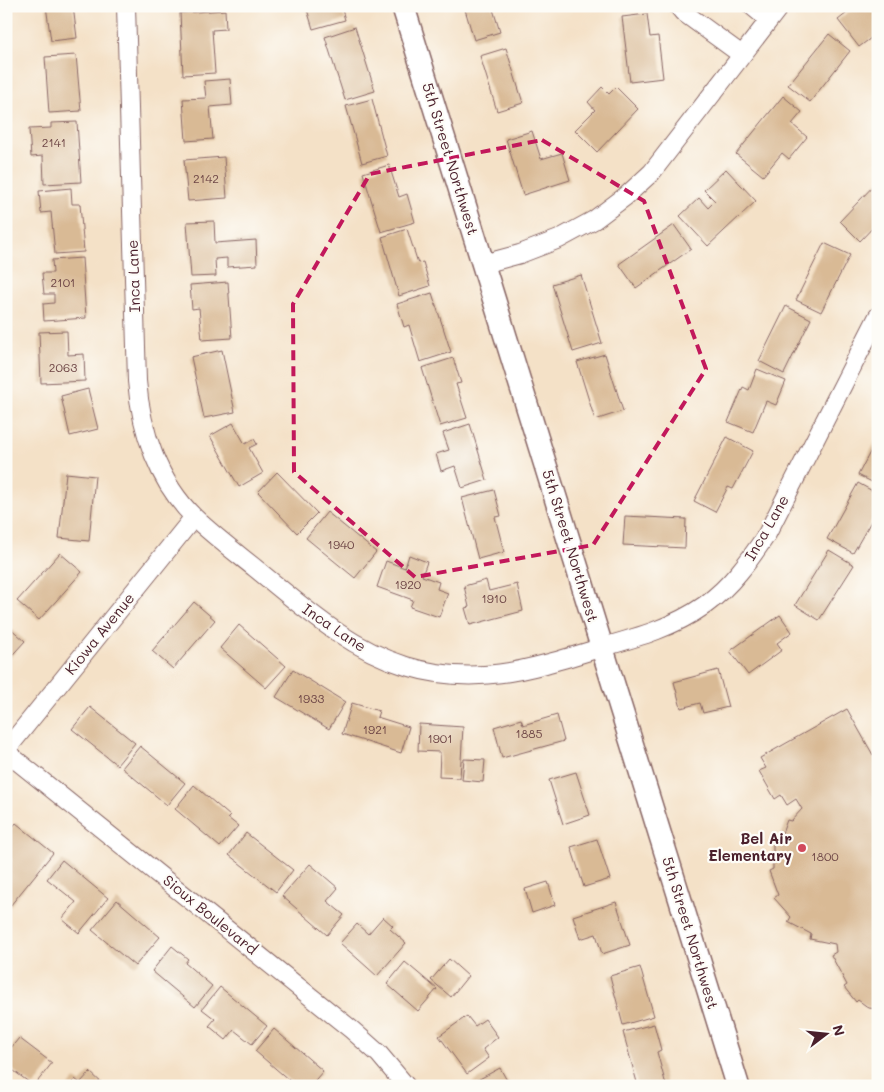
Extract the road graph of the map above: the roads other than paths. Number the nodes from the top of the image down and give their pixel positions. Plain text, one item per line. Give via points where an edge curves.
1 (126, 6) edge
2 (403, 6) edge
3 (678, 6) edge
4 (752, 6) edge
5 (774, 13) edge
6 (742, 55) junction
7 (483, 264) junction
8 (878, 316) edge
9 (194, 517) junction
10 (602, 648) junction
11 (6, 751) edge
12 (406, 1086) edge
13 (738, 1086) edge

1 - 9 street, Inca Lane via 138,393 142,421 164,478
2 - 7 street, 5th Street Northwest
3 - 6 street
4 - 5 street
5 - 6 street
6 - 7 street via 652,172 626,196 594,220 558,239
7 - 10 street, 5th Street Northwest
8 - 10 street, Inca Lane via 767,534 747,564 728,586 681,620
9 - 10 street, Inca Lane via 323,623 353,644 407,667 442,674 505,674
9 - 11 street, Kiowa Avenue
10 - 13 street, 5th Street Northwest
11 - 12 street, Sioux Boulevard via 352,1030 379,1054

